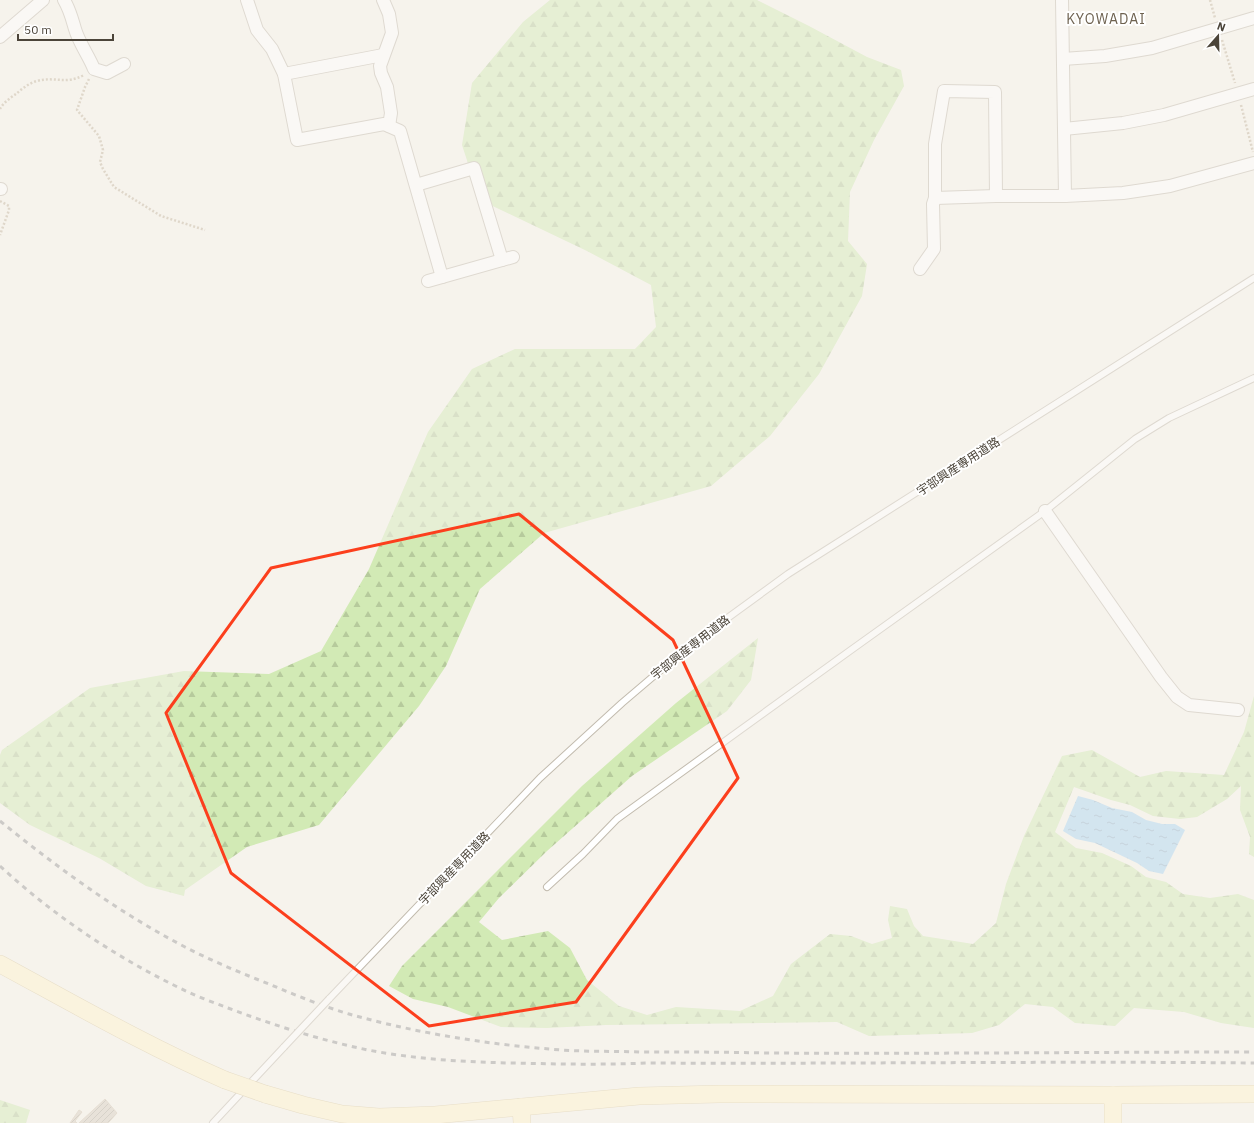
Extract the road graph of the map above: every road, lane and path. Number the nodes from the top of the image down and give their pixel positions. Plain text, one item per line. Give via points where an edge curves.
1 (43, 0) edge
2 (64, 0) edge
3 (247, 0) edge
4 (383, 0) edge
5 (1062, 0) edge
6 (1210, 0) edge
7 (1254, 18) edge
8 (1219, 28) junction
9 (0, 37) edge
10 (383, 55) junction
11 (1063, 59) junction
12 (124, 64) dead end
13 (94, 69) junction
14 (284, 74) junction
15 (1254, 89) edge
16 (1238, 94) junction
17 (0, 110) edge
18 (389, 126) junction
19 (1064, 129) junction
20 (1254, 155) edge
21 (1254, 163) edge
22 (416, 185) junction
23 (996, 196) junction
24 (1065, 196) junction
25 (935, 198) junction
26 (0, 201) edge
27 (205, 230) dead end
28 (0, 235) edge
29 (920, 269) dead end
30 (442, 277) junction
31 (1254, 278) edge
32 (428, 281) dead end
33 (1254, 378) edge
34 (1045, 511) junction
35 (1238, 710) dead end
36 (548, 887) dead end
37 (0, 964) edge
38 (1254, 1094) edge
39 (1113, 1095) junction
40 (522, 1115) edge
41 (213, 1123) edge
42 (1113, 1123) edge

1 - 9 street
2 - 13 street
3 - 14 street via 256,30 272,49
4 - 10 street via 389,14 392,33
5 - 11 street
6 - 8 path
7 - 8 street
8 - 11 street via 1152,48 1105,56
8 - 16 path
10 - 14 street
10 - 18 street via 380,66 387,87 391,113
11 - 19 street
12 - 13 street via 107,73
13 - 17 path via 74,80 36,81 8,100
13 - 27 path via 77,110 99,136 103,150 100,162 114,188 161,216
14 - 18 street via 297,140 384,124
15 - 16 street
16 - 19 street via 1144,119
16 - 20 path
18 - 22 street via 400,130
19 - 24 street
21 - 24 street via 1170,186 1123,193
22 - 30 street
22 - 30 street via 474,168 507,259
23 - 24 street
23 - 25 street
23 - 25 street via 995,92 944,92 935,144
25 - 29 street via 934,249
26 - 28 path via 9,206 10,210
30 - 32 street
31 - 41 lane, 宇部興産専用道路, bridge via 788,574 689,646 540,778
33 - 34 lane via 1170,418 1135,439
34 - 35 street via 1177,696 1189,705
34 - 36 lane via 617,819
37 - 40 street, bridge via 192,1066 225,1080 303,1105 342,1114 379,1117
38 - 39 street
39 - 40 street via 639,1096
39 - 42 street

